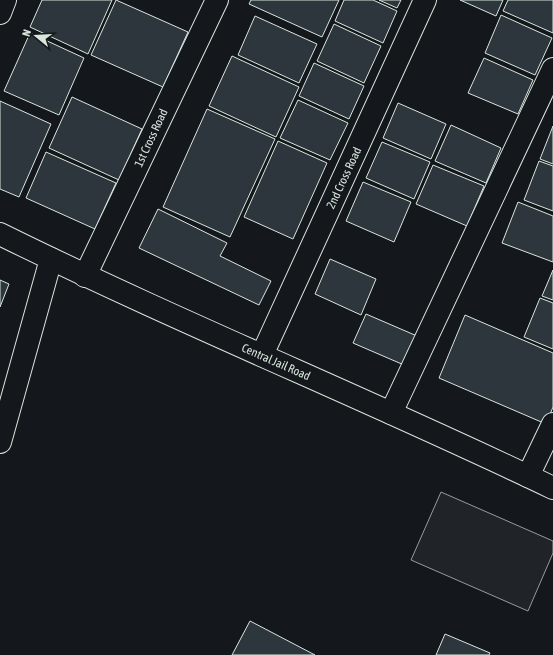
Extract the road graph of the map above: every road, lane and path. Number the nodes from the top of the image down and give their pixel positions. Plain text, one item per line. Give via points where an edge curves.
1 (217, 0) edge
2 (425, 0) edge
3 (553, 69) edge
4 (0, 234) edge
5 (51, 259) junction
6 (85, 276) junction
7 (262, 355) junction
8 (391, 413) junction
9 (553, 424) edge
10 (0, 442) edge
11 (528, 476) junction
12 (553, 488) edge

1 - 6 street, 1st Cross Road
2 - 7 street, 2nd Cross Road
3 - 8 street
4 - 5 street, Central Jail Road
5 - 6 street, Central Jail Road
5 - 10 street
6 - 7 street, Central Jail Road
7 - 8 street, Central Jail Road
8 - 11 street, Central Jail Road
9 - 11 street
11 - 12 street, Central Jail Road

